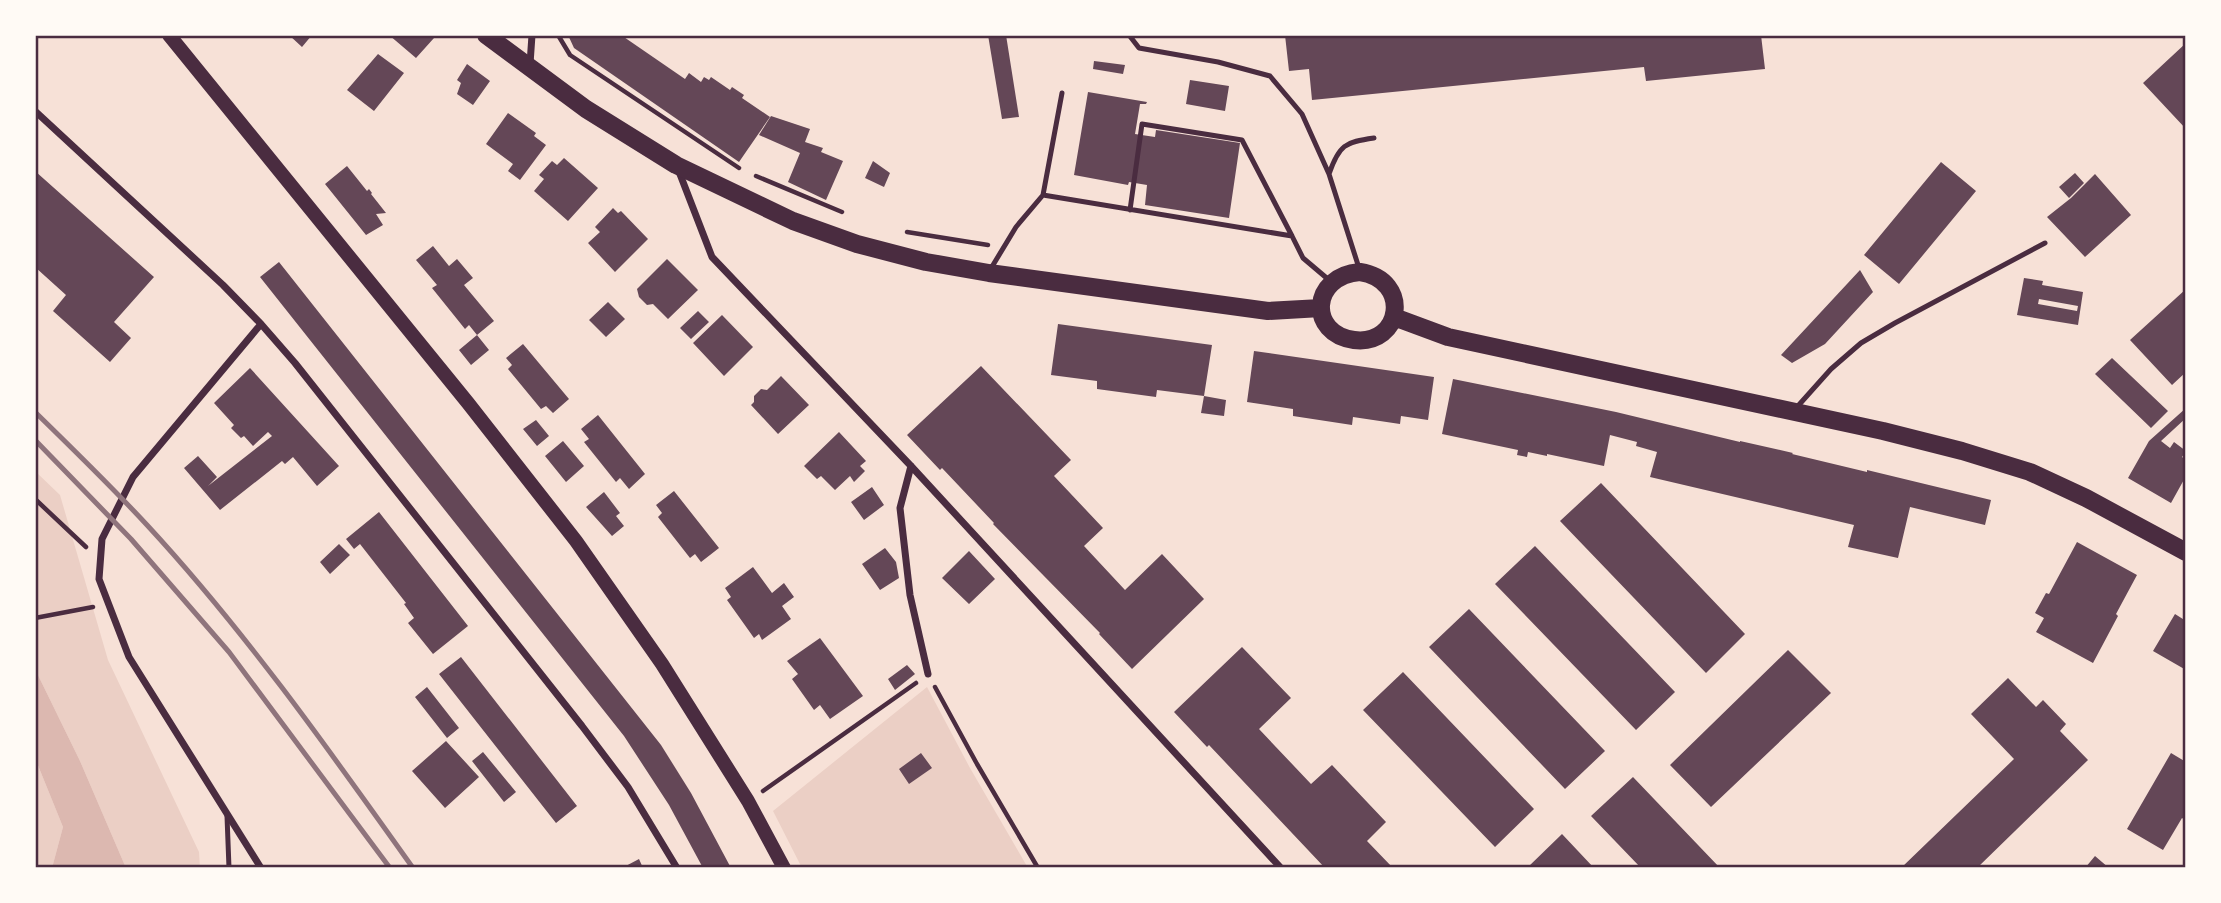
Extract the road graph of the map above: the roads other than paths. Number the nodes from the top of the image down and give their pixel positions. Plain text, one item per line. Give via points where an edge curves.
1 (169, 35) edge
2 (486, 35) edge
3 (532, 35) edge
4 (1129, 35) edge
5 (529, 68) junction
6 (1062, 93) dead end
7 (35, 111) edge
8 (1374, 138) dead end
9 (676, 165) junction
10 (1329, 174) junction
11 (1043, 195) junction
12 (1129, 210) junction
13 (1292, 236) junction
14 (2045, 243) dead end
15 (1360, 272) junction
16 (989, 273) junction
17 (1332, 282) junction
18 (1321, 308) junction
19 (1394, 317) junction
20 (261, 324) junction
21 (1793, 412) junction
22 (911, 466) junction
23 (2186, 552) edge
24 (928, 674) road end
25 (227, 816) junction
26 (229, 868) edge
27 (261, 868) edge
28 (677, 868) edge
29 (784, 868) edge
30 (1281, 868) edge

1 - 29 main road via 576,541 662,664
2 - 5 main road
3 - 5 street
4 - 10 lane via 1139,48 1270,76 1303,114
5 - 9 main road
6 - 11 lane
7 - 20 street
8 - 10 lane via 1346,143
9 - 16 main road via 856,244
9 - 22 street via 712,257
10 - 15 lane
11 - 12 lane
11 - 16 lane
12 - 13 lane
12 - 13 lane via 1142,124 1242,140
13 - 17 lane via 1303,258
14 - 21 lane via 1861,344 1831,369
15 - 17 main road
15 - 19 main road via 1377,277 1391,289
16 - 18 main road via 1268,311
17 - 18 main road
18 - 19 main road via 1328,326 1353,340 1382,333
19 - 21 main road via 1448,337
20 - 25 street via 133,477 102,539 100,559 99,579 129,657
20 - 28 street via 582,726 628,787
21 - 23 main road via 1949,447 2030,472
22 - 24 street via 900,508 910,595
22 - 30 street
25 - 26 lane
25 - 27 street

